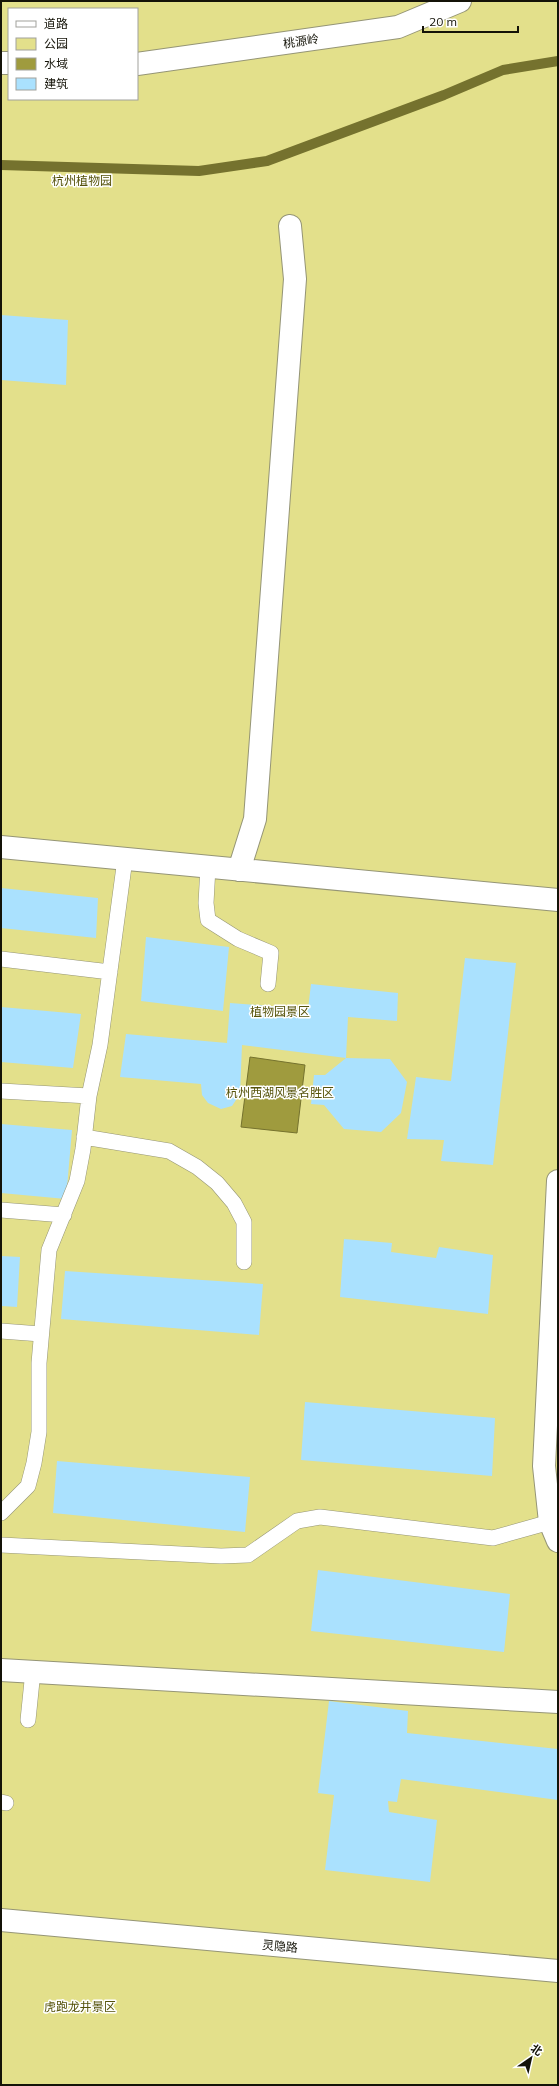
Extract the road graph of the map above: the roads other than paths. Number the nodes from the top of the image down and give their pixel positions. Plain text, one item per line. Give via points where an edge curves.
1 (460, 1) edge
2 (138, 64) edge
3 (290, 226) dead end
4 (1, 847) edge
5 (125, 859) junction
6 (208, 866) junction
7 (239, 870) junction
8 (558, 900) edge
9 (1, 959) edge
10 (110, 972) junction
11 (268, 984) dead end
12 (1, 1091) edge
13 (89, 1096) junction
14 (84, 1137) junction
15 (558, 1181) edge
16 (1, 1210) edge
17 (64, 1215) junction
18 (244, 1262) dead end
19 (1, 1331) edge
20 (41, 1334) junction
21 (553, 1378) edge
22 (1, 1513) edge
23 (554, 1532) edge
24 (1, 1545) edge
25 (1, 1670) edge
26 (33, 1671) junction
27 (558, 1702) edge
28 (28, 1720) dead end
29 (1, 1920) edge
30 (558, 1971) edge

1 - 2 street, 桃源岭 via 398,27
3 - 7 street via 295,279 255,820
4 - 5 street
5 - 6 street
5 - 10 lane
6 - 7 street
6 - 11 lane via 208,920 238,939 271,953
7 - 8 street
9 - 10 lane
10 - 13 lane via 100,1045
12 - 13 lane
13 - 14 lane
14 - 17 lane via 77,1181
14 - 18 lane via 169,1151 197,1167 217,1183 234,1203 244,1222
15 - 21 street
16 - 17 lane
17 - 20 lane via 49,1250
19 - 20 lane
20 - 22 lane via 39,1432 34,1463 28,1486
21 - 23 street via 544,1466
23 - 24 lane via 493,1538 320,1517 297,1521 248,1555 221,1556
25 - 26 street
26 - 27 street
26 - 28 lane
29 - 30 street, 灵隐路

